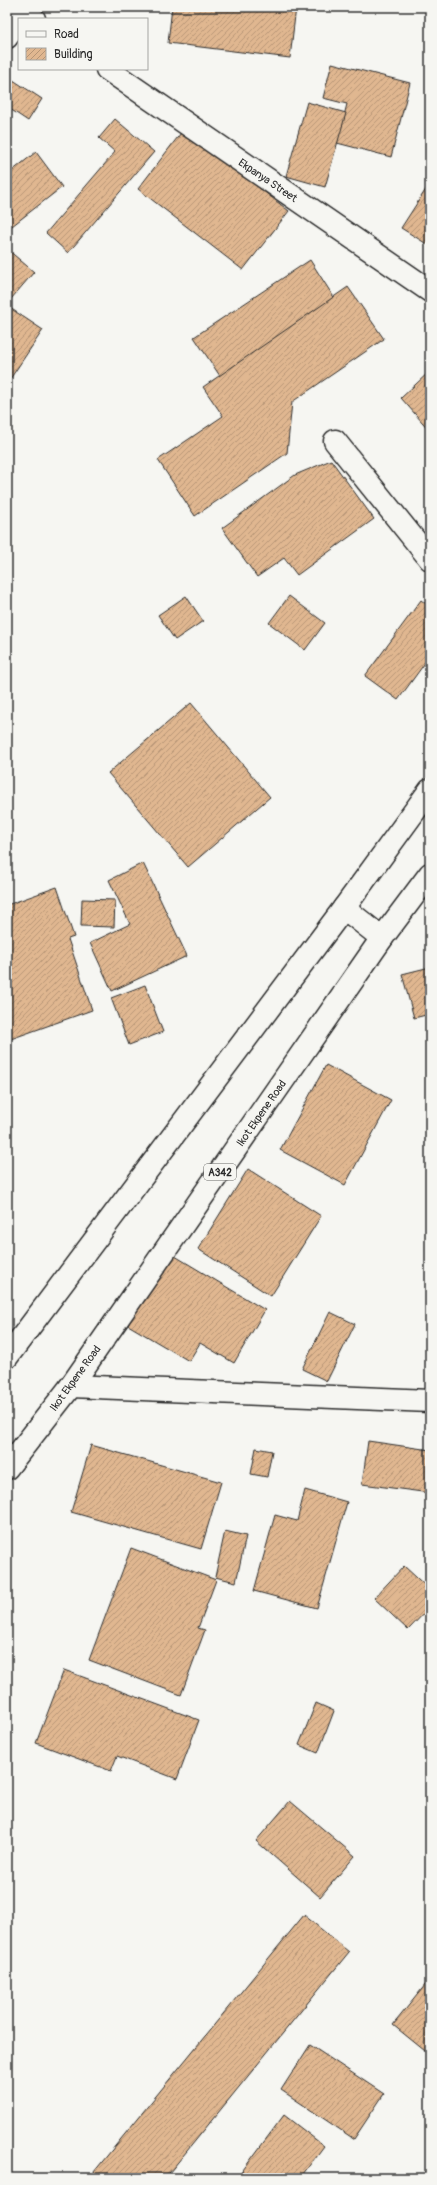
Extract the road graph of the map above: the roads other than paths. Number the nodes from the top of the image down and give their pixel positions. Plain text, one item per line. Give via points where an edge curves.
1 (18, 22) edge
2 (7, 37) edge
3 (108, 70) edge
4 (430, 291) edge
5 (336, 441) dead end
6 (430, 559) edge
7 (430, 790) edge
8 (430, 874) edge
9 (344, 908) junction
10 (382, 938) junction
11 (7, 1357) edge
12 (71, 1386) junction
13 (430, 1401) edge
14 (7, 1468) edge

1 - 2 main road
3 - 4 main road, Ekpanya Street
5 - 6 main road
7 - 9 main road
8 - 10 main road, Ikot Ekpene Road / A342
9 - 10 main road
9 - 11 main road
10 - 12 main road, Ikot Ekpene Road / A342
12 - 13 main road
12 - 14 main road, Ikot Ekpene Road / A342

